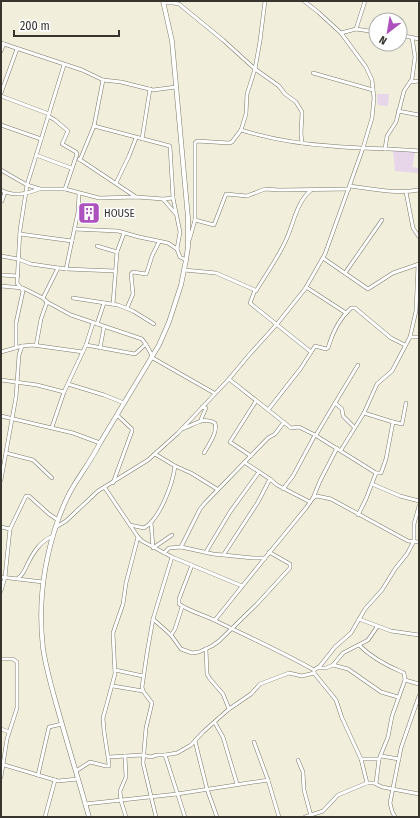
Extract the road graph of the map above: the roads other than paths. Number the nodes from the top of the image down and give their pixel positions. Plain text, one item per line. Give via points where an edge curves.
1 (265, 1) edge
2 (304, 1) edge
3 (366, 1) edge
4 (164, 2) edge
5 (356, 29) junction
6 (368, 31) edge
7 (341, 33) junction
8 (408, 36) edge
9 (412, 37) junction
10 (419, 39) edge
11 (2, 43) edge
12 (17, 49) junction
13 (1, 51) edge
14 (64, 65) junction
15 (255, 69) junction
16 (313, 73) dead end
17 (103, 80) junction
18 (419, 81) edge
19 (410, 82) junction
20 (176, 87) junction
21 (150, 89) junction
22 (374, 90) junction
23 (1, 93) edge
24 (1, 96) edge
25 (398, 111) junction
26 (49, 115) junction
27 (419, 115) edge
28 (1, 126) edge
29 (94, 126) junction
30 (241, 130) junction
31 (136, 138) junction
32 (142, 139) junction
33 (41, 140) junction
34 (302, 143) junction
35 (363, 148) junction
36 (385, 149) junction
37 (419, 150) edge
38 (36, 155) junction
39 (76, 157) junction
40 (80, 160) junction
41 (71, 168) junction
42 (1, 170) edge
43 (116, 183) junction
44 (27, 185) junction
45 (349, 187) junction
46 (40, 189) junction
47 (65, 189) junction
48 (1, 190) edge
49 (311, 190) junction
50 (419, 190) edge
51 (5, 192) junction
52 (406, 192) junction
53 (26, 194) junction
54 (79, 194) junction
55 (137, 197) junction
56 (173, 198) junction
57 (163, 200) junction
58 (1, 201) edge
59 (176, 214) junction
60 (195, 220) junction
61 (382, 220) dead end
62 (74, 229) junction
63 (124, 233) junction
64 (20, 234) junction
65 (419, 237) edge
66 (72, 241) junction
67 (159, 242) junction
68 (97, 246) dead end
69 (188, 247) junction
70 (177, 249) junction
71 (117, 252) junction
72 (1, 256) edge
73 (323, 258) junction
74 (18, 259) junction
75 (186, 260) junction
76 (418, 265) edge
77 (58, 268) junction
78 (66, 269) junction
79 (184, 270) junction
80 (115, 271) junction
81 (345, 273) junction
82 (1, 275) edge
83 (18, 276) junction
84 (1, 286) edge
85 (306, 287) junction
86 (21, 288) junction
87 (256, 291) junction
88 (43, 298) junction
89 (73, 298) dead end
90 (47, 302) junction
91 (104, 303) junction
92 (113, 304) junction
93 (127, 308) junction
94 (417, 311) edge
95 (346, 313) junction
96 (93, 323) junction
97 (97, 324) junction
98 (154, 324) dead end
99 (278, 324) junction
100 (104, 327) junction
101 (410, 337) junction
102 (419, 337) edge
103 (146, 344) junction
104 (86, 345) junction
105 (405, 345) junction
106 (22, 346) junction
107 (36, 346) junction
108 (16, 348) junction
109 (100, 348) junction
110 (1, 352) edge
111 (83, 352) junction
112 (311, 352) junction
113 (152, 356) junction
114 (358, 364) dead end
115 (229, 379) junction
116 (1, 380) edge
117 (18, 382) junction
118 (68, 384) junction
119 (64, 392) junction
120 (214, 394) junction
121 (256, 401) junction
122 (335, 402) junction
123 (124, 403) junction
124 (406, 403) dead end
125 (202, 407) junction
126 (268, 410) junction
127 (364, 413) junction
128 (117, 415) junction
129 (1, 416) edge
130 (12, 418) junction
131 (202, 420) junction
132 (284, 422) junction
133 (393, 422) junction
134 (52, 427) junction
135 (354, 427) junction
136 (181, 430) junction
137 (316, 435) junction
138 (100, 443) junction
139 (337, 448) junction
140 (341, 450) junction
141 (6, 453) junction
142 (204, 453) dead end
143 (155, 454) junction
144 (251, 456) junction
145 (1, 461) edge
146 (244, 462) junction
147 (5, 463) junction
148 (175, 466) junction
149 (259, 472) junction
150 (376, 472) junction
151 (52, 478) dead end
152 (270, 479) junction
153 (1, 480) edge
154 (113, 483) junction
155 (372, 484) junction
156 (105, 488) junction
157 (217, 489) junction
158 (283, 489) junction
159 (314, 498) junction
160 (419, 501) edge
161 (310, 502) junction
162 (419, 506) edge
163 (418, 512) edge
164 (358, 515) junction
165 (58, 520) junction
166 (151, 522) junction
167 (130, 525) junction
168 (1, 527) edge
169 (56, 527) junction
170 (10, 529) junction
171 (172, 535) dead end
172 (53, 536) junction
173 (138, 537) junction
174 (414, 541) junction
175 (419, 542) edge
176 (181, 547) junction
177 (153, 548) junction
178 (206, 552) junction
179 (269, 552) junction
180 (164, 553) junction
181 (224, 554) junction
182 (172, 557) junction
183 (265, 558) junction
184 (192, 565) junction
185 (1, 577) edge
186 (5, 577) junction
187 (18, 578) junction
188 (44, 582) junction
189 (242, 586) junction
190 (1, 591) edge
191 (182, 606) junction
192 (153, 619) junction
193 (215, 620) junction
194 (359, 620) junction
195 (377, 627) junction
196 (231, 629) junction
197 (171, 635) junction
198 (419, 635) edge
199 (359, 645) junction
200 (206, 649) junction
201 (1, 659) edge
202 (333, 665) junction
203 (115, 670) junction
204 (315, 670) junction
205 (143, 676) junction
206 (405, 680) junction
207 (419, 684) edge
208 (113, 686) junction
209 (143, 691) junction
210 (419, 696) edge
211 (398, 697) junction
212 (229, 710) junction
213 (215, 723) junction
214 (62, 724) junction
215 (1, 729) edge
216 (9, 732) junction
217 (195, 741) junction
218 (254, 742) dead end
219 (142, 755) junction
220 (165, 755) junction
221 (109, 756) junction
222 (125, 756) junction
223 (380, 758) junction
224 (361, 759) junction
225 (399, 759) junction
226 (298, 760) dead end
227 (3, 764) edge
228 (76, 770) junction
229 (38, 775) junction
230 (1, 777) edge
231 (78, 779) junction
232 (55, 780) junction
233 (268, 780) junction
234 (367, 783) junction
235 (376, 783) junction
236 (237, 784) junction
237 (207, 789) junction
238 (393, 790) junction
239 (177, 794) junction
240 (419, 794) edge
241 (151, 797) junction
242 (121, 801) junction
243 (86, 804) junction
244 (312, 816) junction
245 (45, 817) edge
246 (89, 817) edge
247 (126, 817) edge
248 (156, 817) edge
249 (185, 817) edge
250 (216, 817) edge
251 (279, 817) edge
252 (305, 817) edge
253 (395, 817) edge

1 - 15 street
2 - 7 street
3 - 5 street
4 - 15 street via 179,4
4 - 20 main road via 172,41
5 - 6 street
5 - 7 street
7 - 22 street via 366,67
8 - 9 street
9 - 10 street
9 - 19 street via 415,57
11 - 12 street
11 - 13 street
12 - 14 street
12 - 23 street
14 - 17 street
14 - 26 street
15 - 30 street via 248,88 246,114
15 - 34 street via 276,84 302,112
16 - 22 street
17 - 21 street
17 - 29 street
18 - 19 street
19 - 25 street
20 - 21 street
20 - 69 main road via 188,218
21 - 32 street
22 - 35 street via 372,118
24 - 26 street
25 - 27 street
25 - 36 street via 394,125 388,132
26 - 33 street
26 - 39 street via 68,130 62,144 76,152
28 - 33 street
29 - 31 street
29 - 40 street
30 - 34 street via 264,137
30 - 60 street via 232,142 196,141
31 - 32 street
31 - 43 street
32 - 56 street via 171,147
33 - 38 street
34 - 35 street
35 - 36 street
35 - 45 street
36 - 37 street
38 - 41 street
38 - 44 street
39 - 40 street
39 - 41 street
40 - 43 street
41 - 47 street
42 - 44 street
43 - 55 street
44 - 46 street
44 - 53 street
45 - 49 street
45 - 52 street
45 - 73 street
46 - 47 street
46 - 53 street
47 - 54 street
48 - 51 street
49 - 60 street via 265,189 247,196 226,194 214,226
49 - 87 street via 299,205 286,240
50 - 52 street
51 - 53 street
51 - 58 street
52 - 65 street via 413,228
53 - 64 street
54 - 55 street via 105,199
54 - 62 street
55 - 57 street
56 - 57 street
56 - 59 street
57 - 59 street
59 - 70 street via 180,232
60 - 69 street
61 - 81 street
62 - 63 street
62 - 66 street
63 - 67 street
63 - 71 street
64 - 66 street
64 - 74 street
66 - 78 street
67 - 70 street via 171,244
67 - 93 street via 148,272 131,274 133,294
68 - 71 street
69 - 75 main road
70 - 75 street via 180,257
71 - 80 street
72 - 74 street
73 - 81 street
73 - 85 street
74 - 77 street via 31,264
74 - 83 street
75 - 79 main road
76 - 81 street via 393,273 368,289
76 - 94 street
77 - 78 street
77 - 88 street
78 - 80 street
79 - 87 street via 216,273
79 - 113 main road via 174,311
80 - 92 street
82 - 83 street
83 - 86 street via 17,283
84 - 86 street
85 - 95 street
85 - 99 street
86 - 88 street
86 - 108 street via 23,292 16,323
87 - 99 street via 250,303
88 - 90 street
89 - 91 street
90 - 96 street
90 - 107 street
91 - 92 street
91 - 97 street
92 - 93 street
93 - 98 street
94 - 101 street
95 - 105 street via 355,308 391,338
95 - 112 street via 327,349 315,346
96 - 97 street
96 - 104 street
97 - 100 street
99 - 112 street
99 - 115 street
100 - 103 street via 142,339
100 - 109 street
101 - 102 street
101 - 105 street
103 - 109 street via 135,354
103 - 113 street
104 - 109 street
104 - 111 street
105 - 127 street via 392,371 377,384
106 - 107 street
106 - 108 street
106 - 117 street
107 - 111 street
108 - 110 street
111 - 118 street
112 - 126 street
113 - 120 street
113 - 123 main road
114 - 122 street
115 - 120 street
115 - 121 street
116 - 117 street
117 - 119 street
117 - 130 street
118 - 119 street
118 - 123 street
119 - 134 street
120 - 125 street
121 - 126 street
121 - 144 street via 230,442
122 - 135 street via 342,409 343,416
122 - 137 street
123 - 128 main road
124 - 133 street via 402,424
125 - 131 street via 206,408
125 - 136 street
126 - 132 street
127 - 133 street
127 - 135 street
128 - 138 main road
128 - 154 street via 132,430
129 - 130 street
130 - 134 street
130 - 141 street
131 - 136 street
131 - 142 street via 210,420 216,427
132 - 137 street via 291,428 299,427
132 - 144 street
133 - 150 street via 383,472
134 - 138 street
135 - 140 street
136 - 143 street
137 - 139 street
137 - 158 street
138 - 165 main road via 69,494
139 - 140 street
139 - 159 street
140 - 150 street
141 - 147 street
141 - 151 street via 33,460
143 - 148 street
143 - 154 street
144 - 146 street
145 - 147 street
146 - 149 street
146 - 157 street
147 - 153 street
148 - 157 street
148 - 166 street via 167,496
149 - 152 street
149 - 178 street via 230,512
150 - 155 street
152 - 158 street
152 - 181 street
154 - 156 street
155 - 160 street
155 - 164 street
156 - 167 street
156 - 169 street
157 - 176 street via 200,509
158 - 161 street
159 - 161 street
159 - 164 street via 317,496 331,499
161 - 179 street
162 - 163 street
163 - 174 street via 414,524
164 - 174 street via 408,541
165 - 169 main road
165 - 170 street via 28,496
166 - 167 street via 144,528
166 - 177 street
167 - 173 street
168 - 170 street
169 - 172 main road
170 - 186 street
171 - 177 street
172 - 187 street via 40,545 24,573
172 - 188 main road
173 - 177 street
173 - 203 street via 123,604 113,633
174 - 175 street
174 - 194 street
176 - 178 street
176 - 180 street via 169,548
177 - 180 street
178 - 181 street
179 - 183 street
179 - 196 street via 290,564 290,568
180 - 182 street
181 - 183 street
182 - 184 street
182 - 192 street
183 - 189 street
184 - 189 street
184 - 191 street via 179,599
185 - 186 street
186 - 187 street
186 - 190 street
187 - 188 street
188 - 214 main road via 43,647
189 - 193 street
191 - 193 street
191 - 197 street via 176,629
192 - 197 street
192 - 205 street
193 - 196 street
194 - 195 street
194 - 204 street via 351,633
195 - 198 street
195 - 199 street via 368,640
196 - 200 street
196 - 204 street
197 - 200 street via 181,649 187,652
199 - 202 street via 343,653
199 - 206 street via 376,660 402,672
200 - 212 street via 207,674 222,694
201 - 216 street via 13,659 17,662 17,702
202 - 204 street
202 - 211 street via 348,669 381,692
203 - 205 street
203 - 208 street
204 - 212 street via 302,676 289,673 260,684
204 - 224 street via 336,700
205 - 209 street
206 - 207 street
206 - 211 street
208 - 209 street
208 - 221 street via 103,718
209 - 219 street via 152,703
210 - 225 street
211 - 223 street
212 - 213 street
213 - 217 street
213 - 236 street via 223,737
214 - 228 main road
214 - 229 street via 50,727
215 - 216 street
216 - 227 street
217 - 220 street via 177,753
217 - 237 street
218 - 233 street
219 - 220 street
219 - 222 street
219 - 241 street
220 - 239 street
221 - 222 street
221 - 228 street via 108,766 90,762
222 - 242 street via 127,772 120,791
223 - 224 street
223 - 225 street
223 - 235 street
224 - 234 street
225 - 238 street
226 - 244 street
227 - 229 street
227 - 230 street
228 - 231 main road
229 - 232 street
231 - 232 street
231 - 243 main road
232 - 245 street
233 - 236 street
233 - 251 street
234 - 235 street
234 - 244 street via 338,795 326,810
235 - 238 street
236 - 237 street
237 - 239 street
237 - 250 street
238 - 240 street
238 - 253 street via 390,807
239 - 241 street
239 - 249 street
241 - 242 street
241 - 248 street
242 - 243 street
242 - 247 street
243 - 246 main road
244 - 252 street

